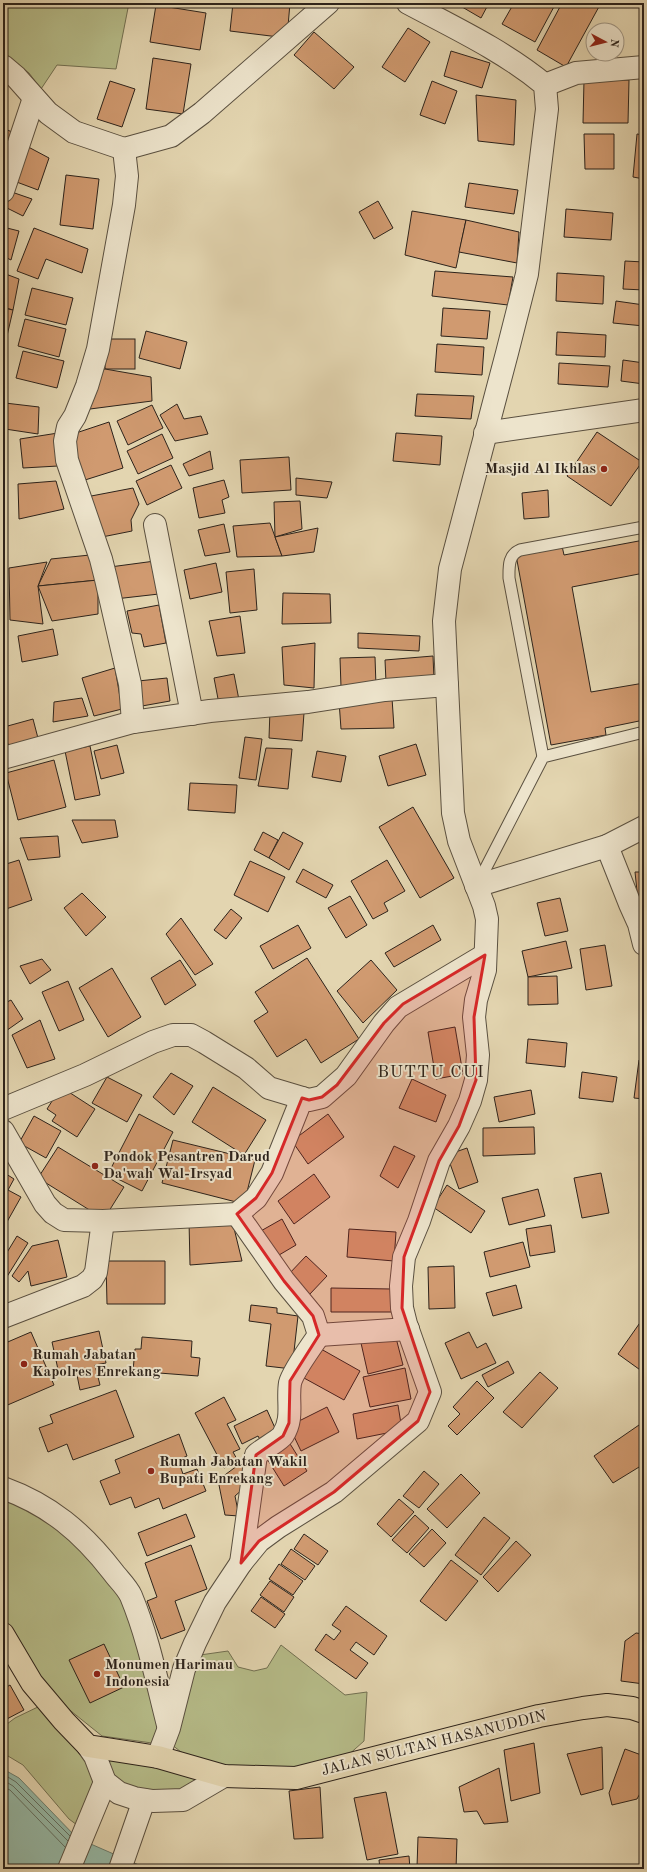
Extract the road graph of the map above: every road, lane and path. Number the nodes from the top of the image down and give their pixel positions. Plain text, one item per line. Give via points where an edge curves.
1 (328, 3) edge
2 (408, 3) edge
3 (3, 66) edge
4 (644, 67) edge
5 (544, 85) junction
6 (34, 98) junction
7 (124, 149) junction
8 (3, 191) edge
9 (644, 410) edge
10 (485, 433) junction
11 (155, 525) dead end
12 (644, 527) edge
13 (447, 685) junction
14 (192, 714) junction
15 (133, 722) junction
16 (644, 732) edge
17 (543, 757) junction
18 (3, 758) edge
19 (644, 828) edge
20 (607, 846) junction
21 (476, 886) junction
22 (644, 944) edge
23 (485, 955) junction
24 (302, 1098) junction
25 (3, 1109) edge
26 (3, 1131) edge
27 (237, 1214) junction
28 (103, 1221) junction
29 (3, 1317) edge
30 (408, 1329) junction
31 (319, 1335) junction
32 (3, 1488) edge
33 (241, 1563) junction
34 (3, 1634) edge
35 (644, 1712) edge
36 (169, 1728) junction
37 (88, 1746) junction
38 (158, 1757) junction
39 (224, 1776) junction
40 (106, 1782) junction
41 (144, 1800) junction
42 (123, 1861) edge
43 (69, 1869) edge

1 - 7 street via 202,113 171,136
2 - 5 street via 508,57
3 - 6 street
4 - 5 street via 576,73
5 - 10 street via 547,109 527,274
6 - 7 street via 48,113 74,132
6 - 8 street
7 - 15 street via 127,176 124,205 98,350 65,441 67,460 106,579 130,684
9 - 10 street
10 - 13 street via 450,569 444,621
11 - 14 street
12 - 17 lane via 520,550 511,558 510,578
13 - 14 street via 385,690 308,702
13 - 21 street via 453,814 459,841
14 - 15 street
15 - 18 street
16 - 17 lane
17 - 21 lane
19 - 20 street
20 - 21 street
20 - 22 street via 639,924
21 - 23 street via 487,920
23 - 24 street via 398,1007 337,1085 322,1097 309,1100
23 - 30 street via 485,970 474,1017 478,1055 476,1080 459,1126 439,1161 404,1257 402,1308
24 - 25 street via 269,1088 246,1068 191,1035 173,1035
24 - 27 street via 272,1173 256,1198
26 - 28 street via 45,1204 53,1213 64,1220
27 - 28 street
27 - 31 street via 284,1281 313,1316
28 - 29 street via 96,1272 92,1279 83,1286
30 - 31 street
30 - 33 street via 430,1392 418,1421 334,1492 260,1541
31 - 33 street via 290,1381 289,1423 283,1436 256,1456
32 - 36 street via 27,1497 68,1524 95,1549 130,1594 146,1639
33 - 36 street via 215,1602 195,1642 184,1669
34 - 37 highway via 32,1682
35 - 39 highway, JALAN SULTAN HASANUDDIN via 607,1705 546,1715 296,1778
36 - 38 street
37 - 38 highway, JALAN SULTAN HASANUDDIN
37 - 40 street
38 - 39 highway, JALAN SULTAN HASANUDDIN
39 - 41 street via 183,1800
40 - 41 street via 119,1793
40 - 43 street
41 - 42 street

